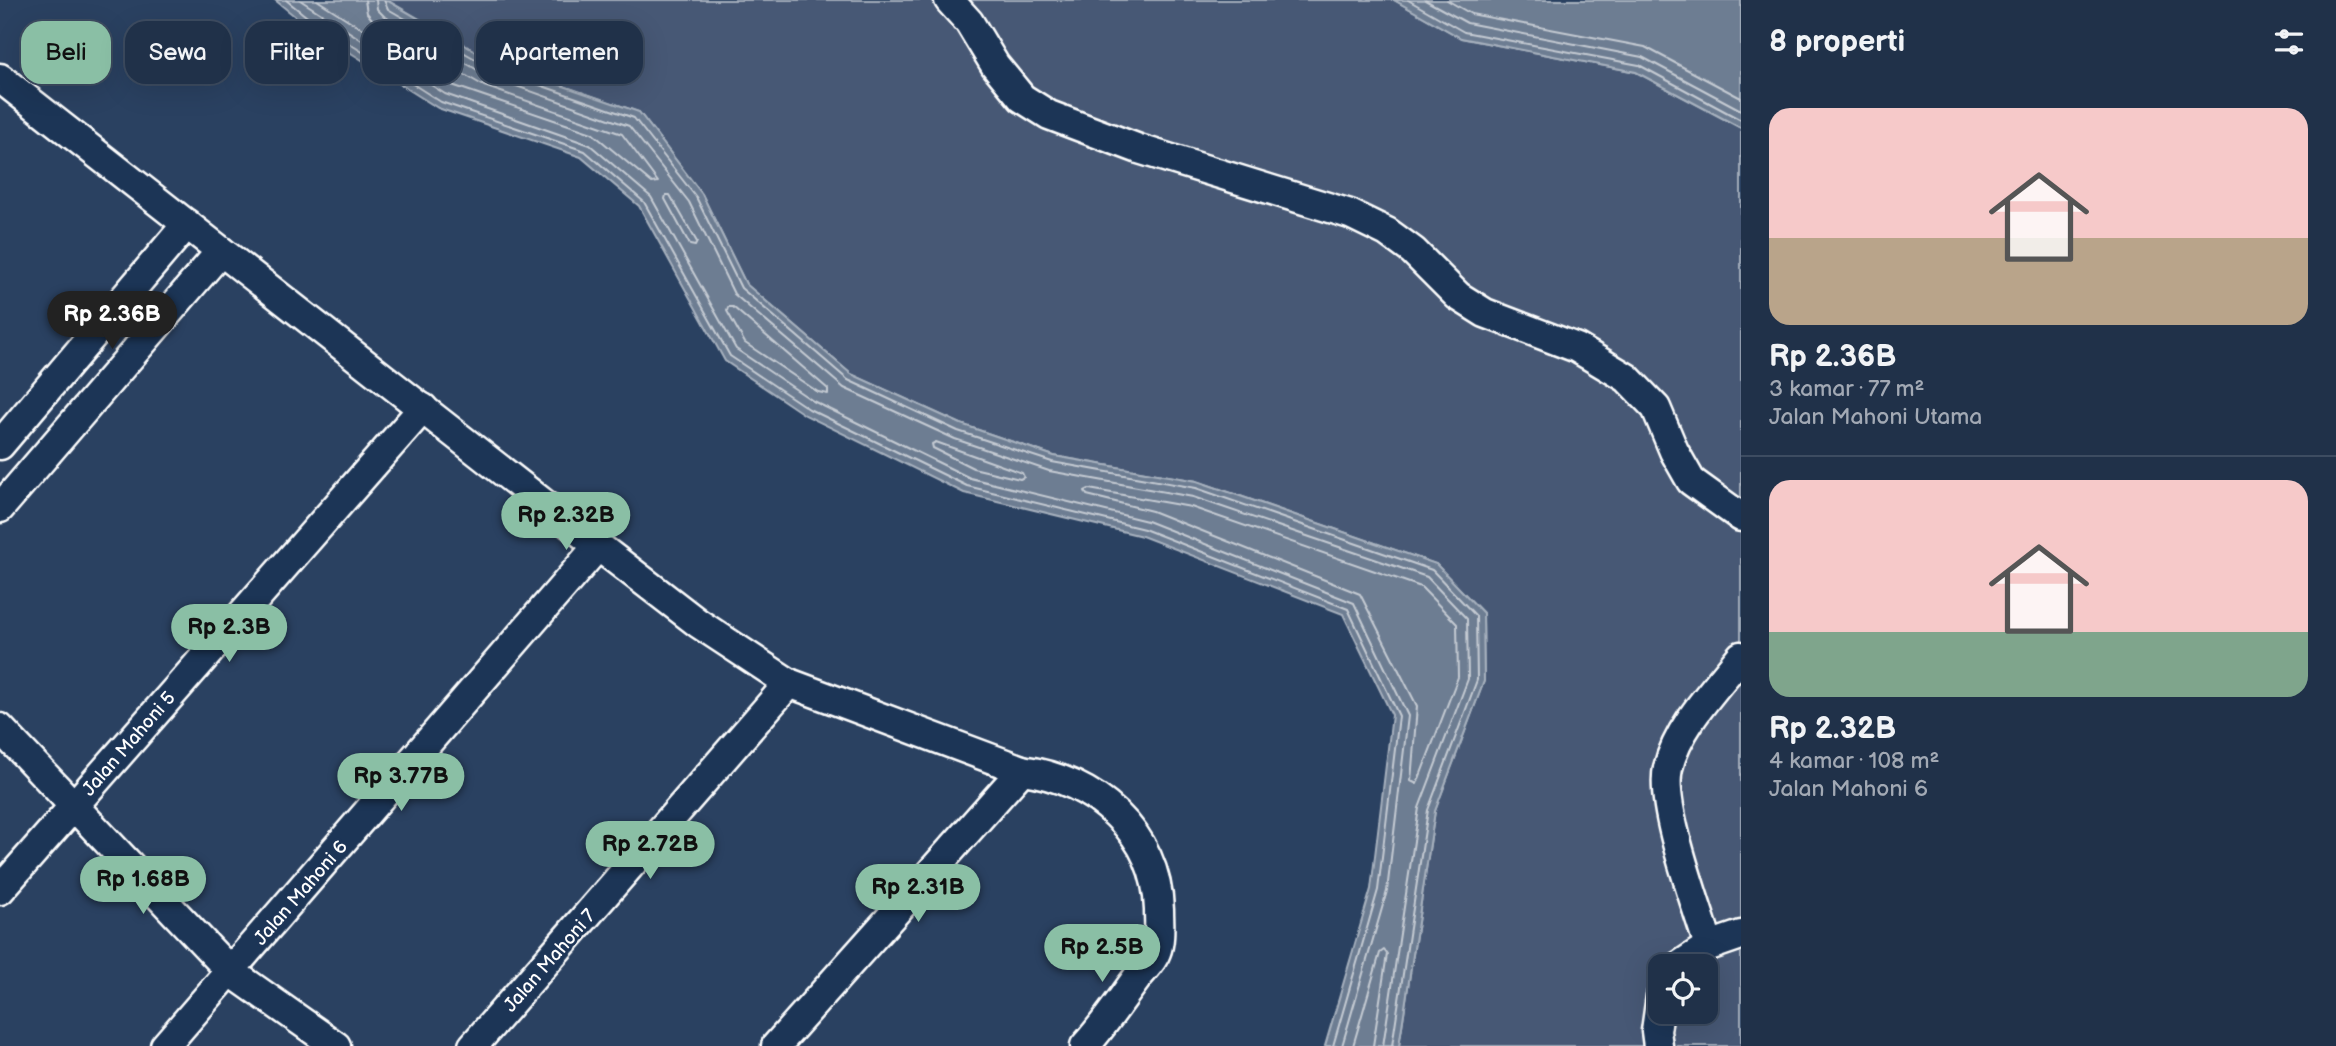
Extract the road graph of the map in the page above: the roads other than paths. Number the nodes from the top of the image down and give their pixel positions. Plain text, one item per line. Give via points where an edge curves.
1 (949, 0) edge
2 (0, 78) edge
3 (187, 224) junction
4 (221, 251) junction
5 (423, 408) junction
6 (0, 445) edge
7 (0, 508) edge
8 (1741, 517) edge
9 (598, 546) junction
10 (1741, 656) edge
11 (789, 683) junction
12 (0, 728) edge
13 (1022, 770) junction
14 (72, 806) junction
15 (0, 890) edge
16 (1741, 935) edge
17 (1709, 946) junction
18 (1697, 954) edge
19 (230, 972) junction
20 (1657, 1024) edge
21 (166, 1046) edge
22 (335, 1046) edge
23 (473, 1046) edge
24 (776, 1046) edge
25 (1085, 1046) edge
26 (1658, 1046) edge

1 - 8 street via 1022,98 1049,115 1139,149 1350,214 1396,238 1458,296 1485,313 1577,348 1627,377 1656,408 1691,481
2 - 3 street
3 - 4 street
3 - 6 street
4 - 5 street
4 - 7 street
5 - 9 street
5 - 14 street, Jalan Mahoni 5
9 - 11 street via 698,623
9 - 19 street, Jalan Mahoni 6
10 - 17 street via 1690,722 1667,769 1671,822
11 - 13 street
11 - 23 street, Jalan Mahoni 7
12 - 14 street
13 - 24 street
13 - 25 street via 1071,784 1128,822 1158,889 1156,952
14 - 15 street, Jalan Mahoni 5
14 - 19 street
16 - 17 street
17 - 18 street
19 - 21 street, Jalan Mahoni 6
19 - 22 street
20 - 26 street

